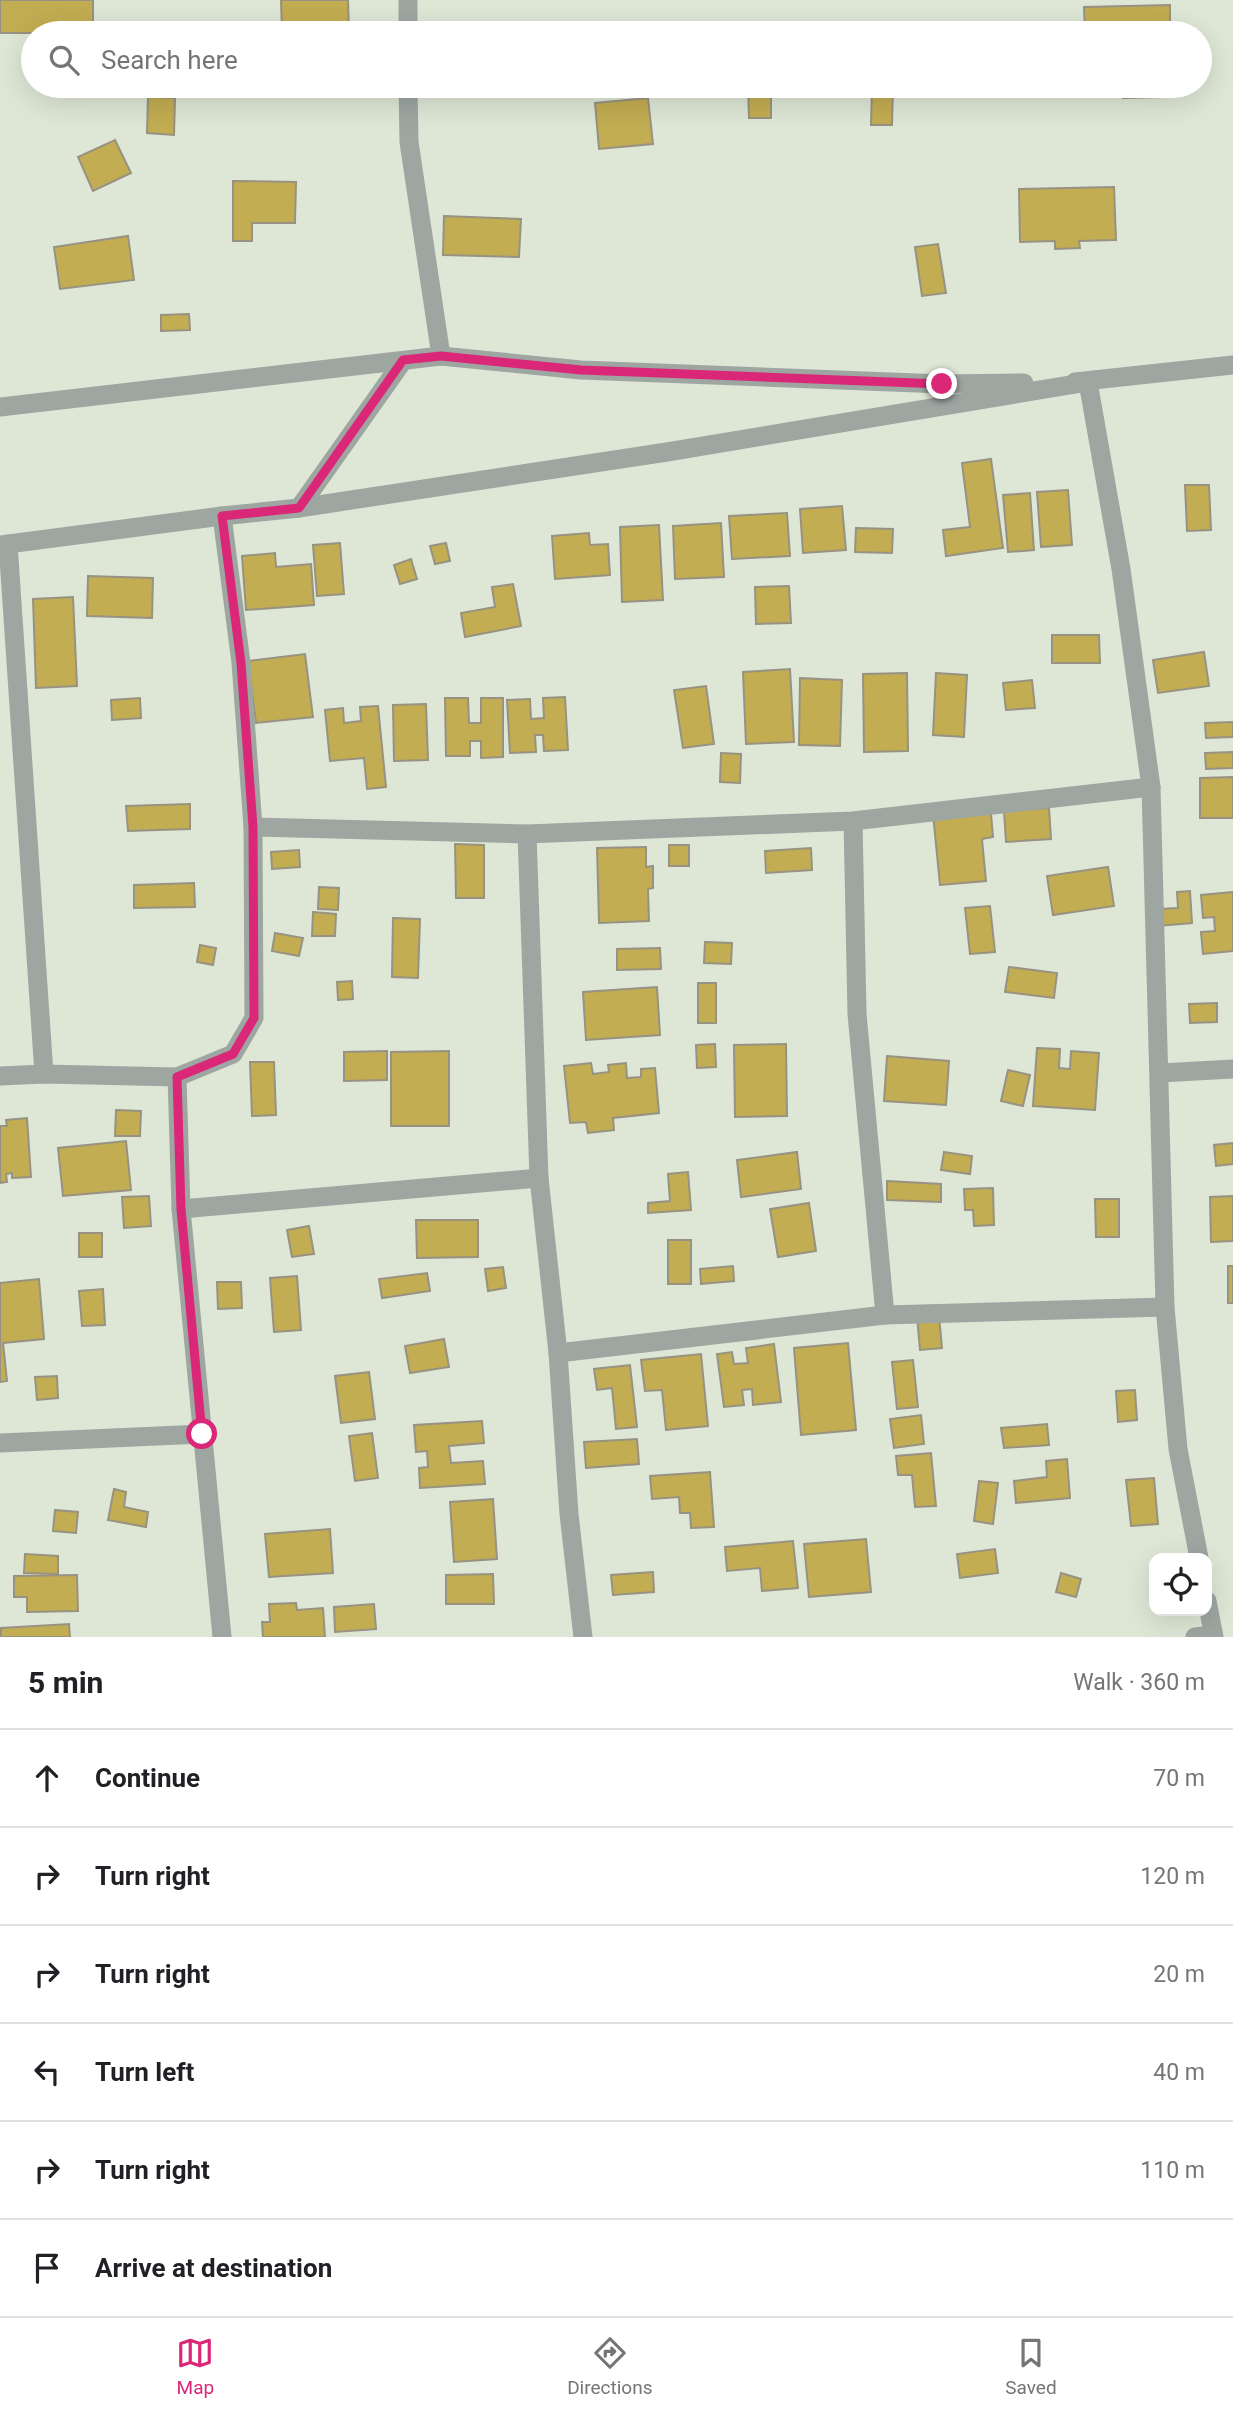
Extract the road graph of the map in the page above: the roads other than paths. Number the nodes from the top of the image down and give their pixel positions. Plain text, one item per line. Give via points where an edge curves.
1 (408, 0) edge
2 (408, 21) edge
3 (408, 98) edge
4 (441, 356) junction
5 (403, 360) junction
6 (1233, 365) edge
7 (1088, 382) junction
8 (0, 407) edge
9 (299, 508) junction
10 (222, 516) junction
11 (4, 545) edge
12 (1151, 787) junction
13 (853, 821) junction
14 (253, 827) junction
15 (527, 834) junction
16 (1233, 1069) edge
17 (1160, 1073) junction
18 (44, 1074) junction
19 (0, 1076) edge
20 (177, 1077) junction
21 (538, 1178) junction
22 (181, 1209) junction
23 (1165, 1307) junction
24 (885, 1315) junction
25 (558, 1353) junction
26 (202, 1434) junction
27 (0, 1443) edge
28 (1198, 1553) edge
29 (1207, 1616) edge
30 (1207, 1636) edge
31 (222, 1637) edge
32 (583, 1637) edge

1 - 2 street
3 - 4 street via 409,142
4 - 5 street
4 - 7 street via 581,370 942,384
5 - 8 street
5 - 9 street
6 - 7 street
7 - 9 street
7 - 12 street via 1121,569
9 - 10 street
10 - 11 street
10 - 14 street via 241,663
11 - 18 street
12 - 13 street
12 - 17 street
13 - 15 street
13 - 24 street via 857,1014
14 - 15 street
14 - 20 street via 254,1018 233,1054
15 - 21 street
16 - 17 street
17 - 23 street
18 - 19 street
18 - 20 street
20 - 22 street
21 - 22 street
21 - 25 street
22 - 26 street
23 - 24 street
23 - 28 street via 1178,1449
24 - 25 street
25 - 32 street
26 - 27 street
26 - 31 street
29 - 30 street

